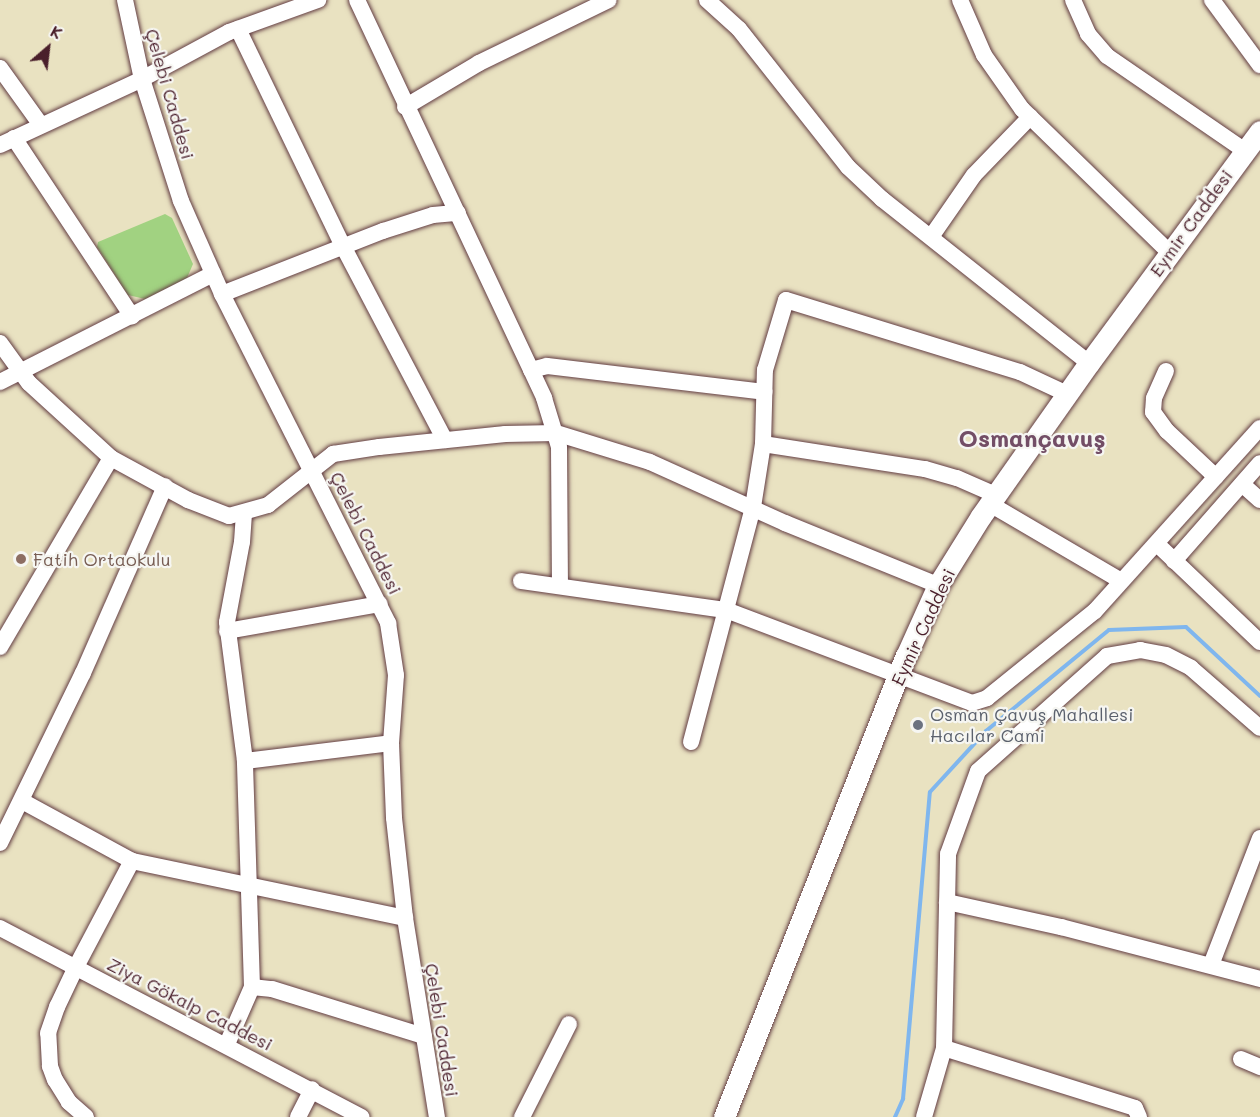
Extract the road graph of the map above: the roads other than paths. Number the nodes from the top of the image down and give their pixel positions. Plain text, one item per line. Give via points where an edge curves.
1 (125, 0) edge
2 (318, 0) edge
3 (357, 0) edge
4 (609, 0) edge
5 (707, 0) edge
6 (960, 0) edge
7 (1072, 0) edge
8 (1212, 0) edge
9 (238, 29) junction
10 (1260, 65) edge
11 (0, 68) edge
12 (142, 79) junction
13 (405, 107) junction
14 (1030, 117) junction
15 (41, 125) junction
16 (1260, 131) edge
17 (7, 141) edge
18 (1244, 150) junction
19 (458, 213) junction
20 (931, 237) junction
21 (343, 246) junction
22 (1169, 252) junction
23 (213, 274) junction
24 (222, 294) junction
25 (132, 316) junction
26 (0, 343) edge
27 (1089, 363) junction
28 (531, 370) junction
29 (1166, 371) dead end
30 (21, 372) junction
31 (0, 382) edge
32 (764, 392) junction
33 (1067, 394) junction
34 (1260, 428) edge
35 (556, 433) junction
36 (445, 440) junction
37 (763, 444) junction
38 (111, 458) junction
39 (1260, 463) edge
40 (313, 472) junction
41 (1216, 477) junction
42 (1242, 484) junction
43 (165, 486) junction
44 (993, 499) junction
45 (1260, 500) edge
46 (753, 507) junction
47 (244, 514) junction
48 (1157, 544) junction
49 (1174, 561) junction
50 (521, 581) dead end
51 (1121, 581) junction
52 (938, 585) junction
53 (560, 586) junction
54 (380, 604) junction
55 (726, 610) junction
56 (227, 631) junction
57 (1259, 638) edge
58 (0, 647) edge
59 (898, 676) junction
60 (1260, 728) edge
61 (691, 742) dead end
62 (391, 743) junction
63 (245, 761) junction
64 (22, 801) junction
65 (1259, 837) edge
66 (0, 843) edge
67 (132, 861) junction
68 (248, 887) junction
69 (948, 902) junction
70 (405, 918) junction
71 (0, 928) edge
72 (1211, 964) junction
73 (76, 967) junction
74 (1260, 979) edge
75 (252, 987) junction
76 (568, 1024) dead end
77 (424, 1036) junction
78 (227, 1044) junction
79 (944, 1048) junction
80 (1240, 1059) dead end
81 (1260, 1067) edge
82 (312, 1089) junction
83 (86, 1117) edge
84 (297, 1117) edge
85 (362, 1117) edge
86 (436, 1117) edge
87 (522, 1117) edge
88 (724, 1117) edge
89 (924, 1117) edge
90 (1139, 1117) edge

1 - 12 street, Çelebi Caddesi
2 - 9 street
3 - 13 street
4 - 13 street via 479,63
5 - 20 street via 739,29 848,167
6 - 14 street via 984,55
7 - 18 street via 1088,34 1107,56
8 - 10 street
9 - 12 street
9 - 21 street
11 - 15 street
12 - 15 street
12 - 23 street, Çelebi Caddesi via 181,201
13 - 19 street
14 - 20 street via 974,175
14 - 22 street
15 - 17 street
16 - 18 main road, Eymir Caddesi
17 - 25 street
18 - 22 main road, Eymir Caddesi
19 - 21 street via 433,215
19 - 28 street
20 - 27 street
21 - 24 street
21 - 36 street
22 - 27 main road, Eymir Caddesi
23 - 24 street, Çelebi Caddesi
23 - 25 street
24 - 40 street, Çelebi Caddesi
25 - 30 street
26 - 30 street
27 - 33 main road, Eymir Caddesi
28 - 32 street via 547,366
28 - 35 street
29 - 41 street via 1154,398 1153,412 1167,431
30 - 31 street
30 - 38 street
32 - 33 street via 765,370 786,300 1020,372
32 - 37 street
33 - 44 main road, Eymir Caddesi
34 - 41 street
35 - 36 street
35 - 46 street via 650,462
35 - 53 street
36 - 40 street via 333,454
37 - 44 street via 926,469 967,482
37 - 46 street
38 - 43 street
38 - 58 street
39 - 42 street
40 - 47 street via 268,505
40 - 54 street, Çelebi Caddesi
41 - 48 street
42 - 45 street
42 - 49 street
43 - 47 street via 229,516
43 - 64 street
44 - 51 street
44 - 52 main road, Eymir Caddesi
46 - 52 street
46 - 55 street
47 - 56 street
48 - 49 street
48 - 51 street
49 - 57 street
50 - 53 street
51 - 59 street via 1095,611 987,698 972,703
52 - 59 main road, Eymir Caddesi
53 - 55 street
54 - 56 street
54 - 62 street, Çelebi Caddesi via 395,652
55 - 59 street
55 - 61 street
56 - 63 street
59 - 88 main road, Eymir Caddesi
60 - 69 street via 1191,668 1166,655 1140,650 1107,656 978,771 948,854
62 - 63 street
62 - 70 street, Çelebi Caddesi via 391,784
63 - 68 street
64 - 66 street
64 - 67 street
65 - 72 street
67 - 68 street
67 - 73 street
68 - 70 street
68 - 75 street
69 - 72 street
69 - 79 street
70 - 77 street, Çelebi Caddesi
71 - 73 street, Ziya Gökalp Caddesi
72 - 74 street
73 - 78 street, Ziya Gökalp Caddesi
73 - 83 street via 48,1033 48,1049 59,1086
75 - 77 street via 272,989
75 - 78 street
76 - 87 street
77 - 86 street, Çelebi Caddesi
78 - 82 street, Ziya Gökalp Caddesi
79 - 89 street
79 - 90 street via 1135,1108
80 - 81 street
82 - 84 street
82 - 85 street, Ziya Gökalp Caddesi

